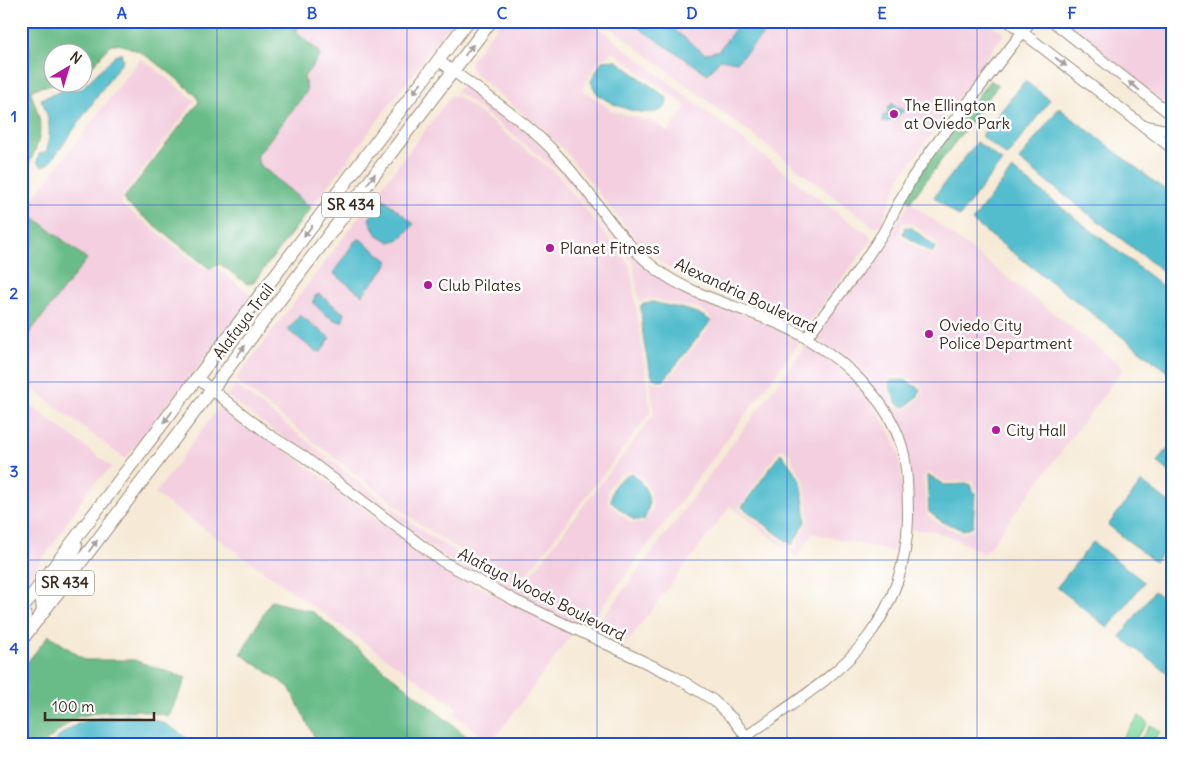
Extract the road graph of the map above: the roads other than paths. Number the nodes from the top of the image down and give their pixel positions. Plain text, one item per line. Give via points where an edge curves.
1 (468, 21) edge
2 (491, 21) edge
3 (1008, 21) edge
4 (1031, 21) edge
5 (1052, 21) edge
6 (1023, 32) junction
7 (438, 60) junction
8 (453, 72) junction
9 (1173, 116) edge
10 (1141, 124) junction
11 (1173, 126) edge
12 (1173, 149) edge
13 (806, 338) junction
14 (197, 378) junction
15 (212, 390) junction
16 (82, 529) junction
17 (22, 609) edge
18 (43, 612) junction
19 (21, 625) edge
20 (21, 640) edge
21 (750, 740) edge

1 - 7 main road, Alafaya Trail / SR 434
8 -> 2 main road, Alafaya Trail / SR 434
3 - 6 street
4 - 6 street
9 -> 5 street
6 -> 10 street
6 - 13 street via 933,148 857,272
7 - 8 street, Alexandria Boulevard
7 -> 14 main road, Alafaya Trail / SR 434
8 - 13 street, Alexandria Boulevard via 541,139 561,159 624,240 658,270 679,283
15 -> 8 main road, Alafaya Trail / SR 434
10 - 11 street via 1166,130
10 - 12 street
13 - 21 street, Alexandria Boulevard via 858,377 896,434 903,453 908,496 904,558 888,604 853,655
14 - 15 street, Alafaya Woods Boulevard
14 -> 16 main road, Alafaya Trail / SR 434
18 -> 15 main road, Alafaya Trail / SR 434
15 - 21 street, Alafaya Woods Boulevard via 442,561 516,601 680,679 713,700
16 - 17 main road, Alafaya Trail / SR 434
16 - 18 main road via 68,563 44,595
17 - 19 main road via 25,616
18 - 20 main road, Alafaya Trail / SR 434

